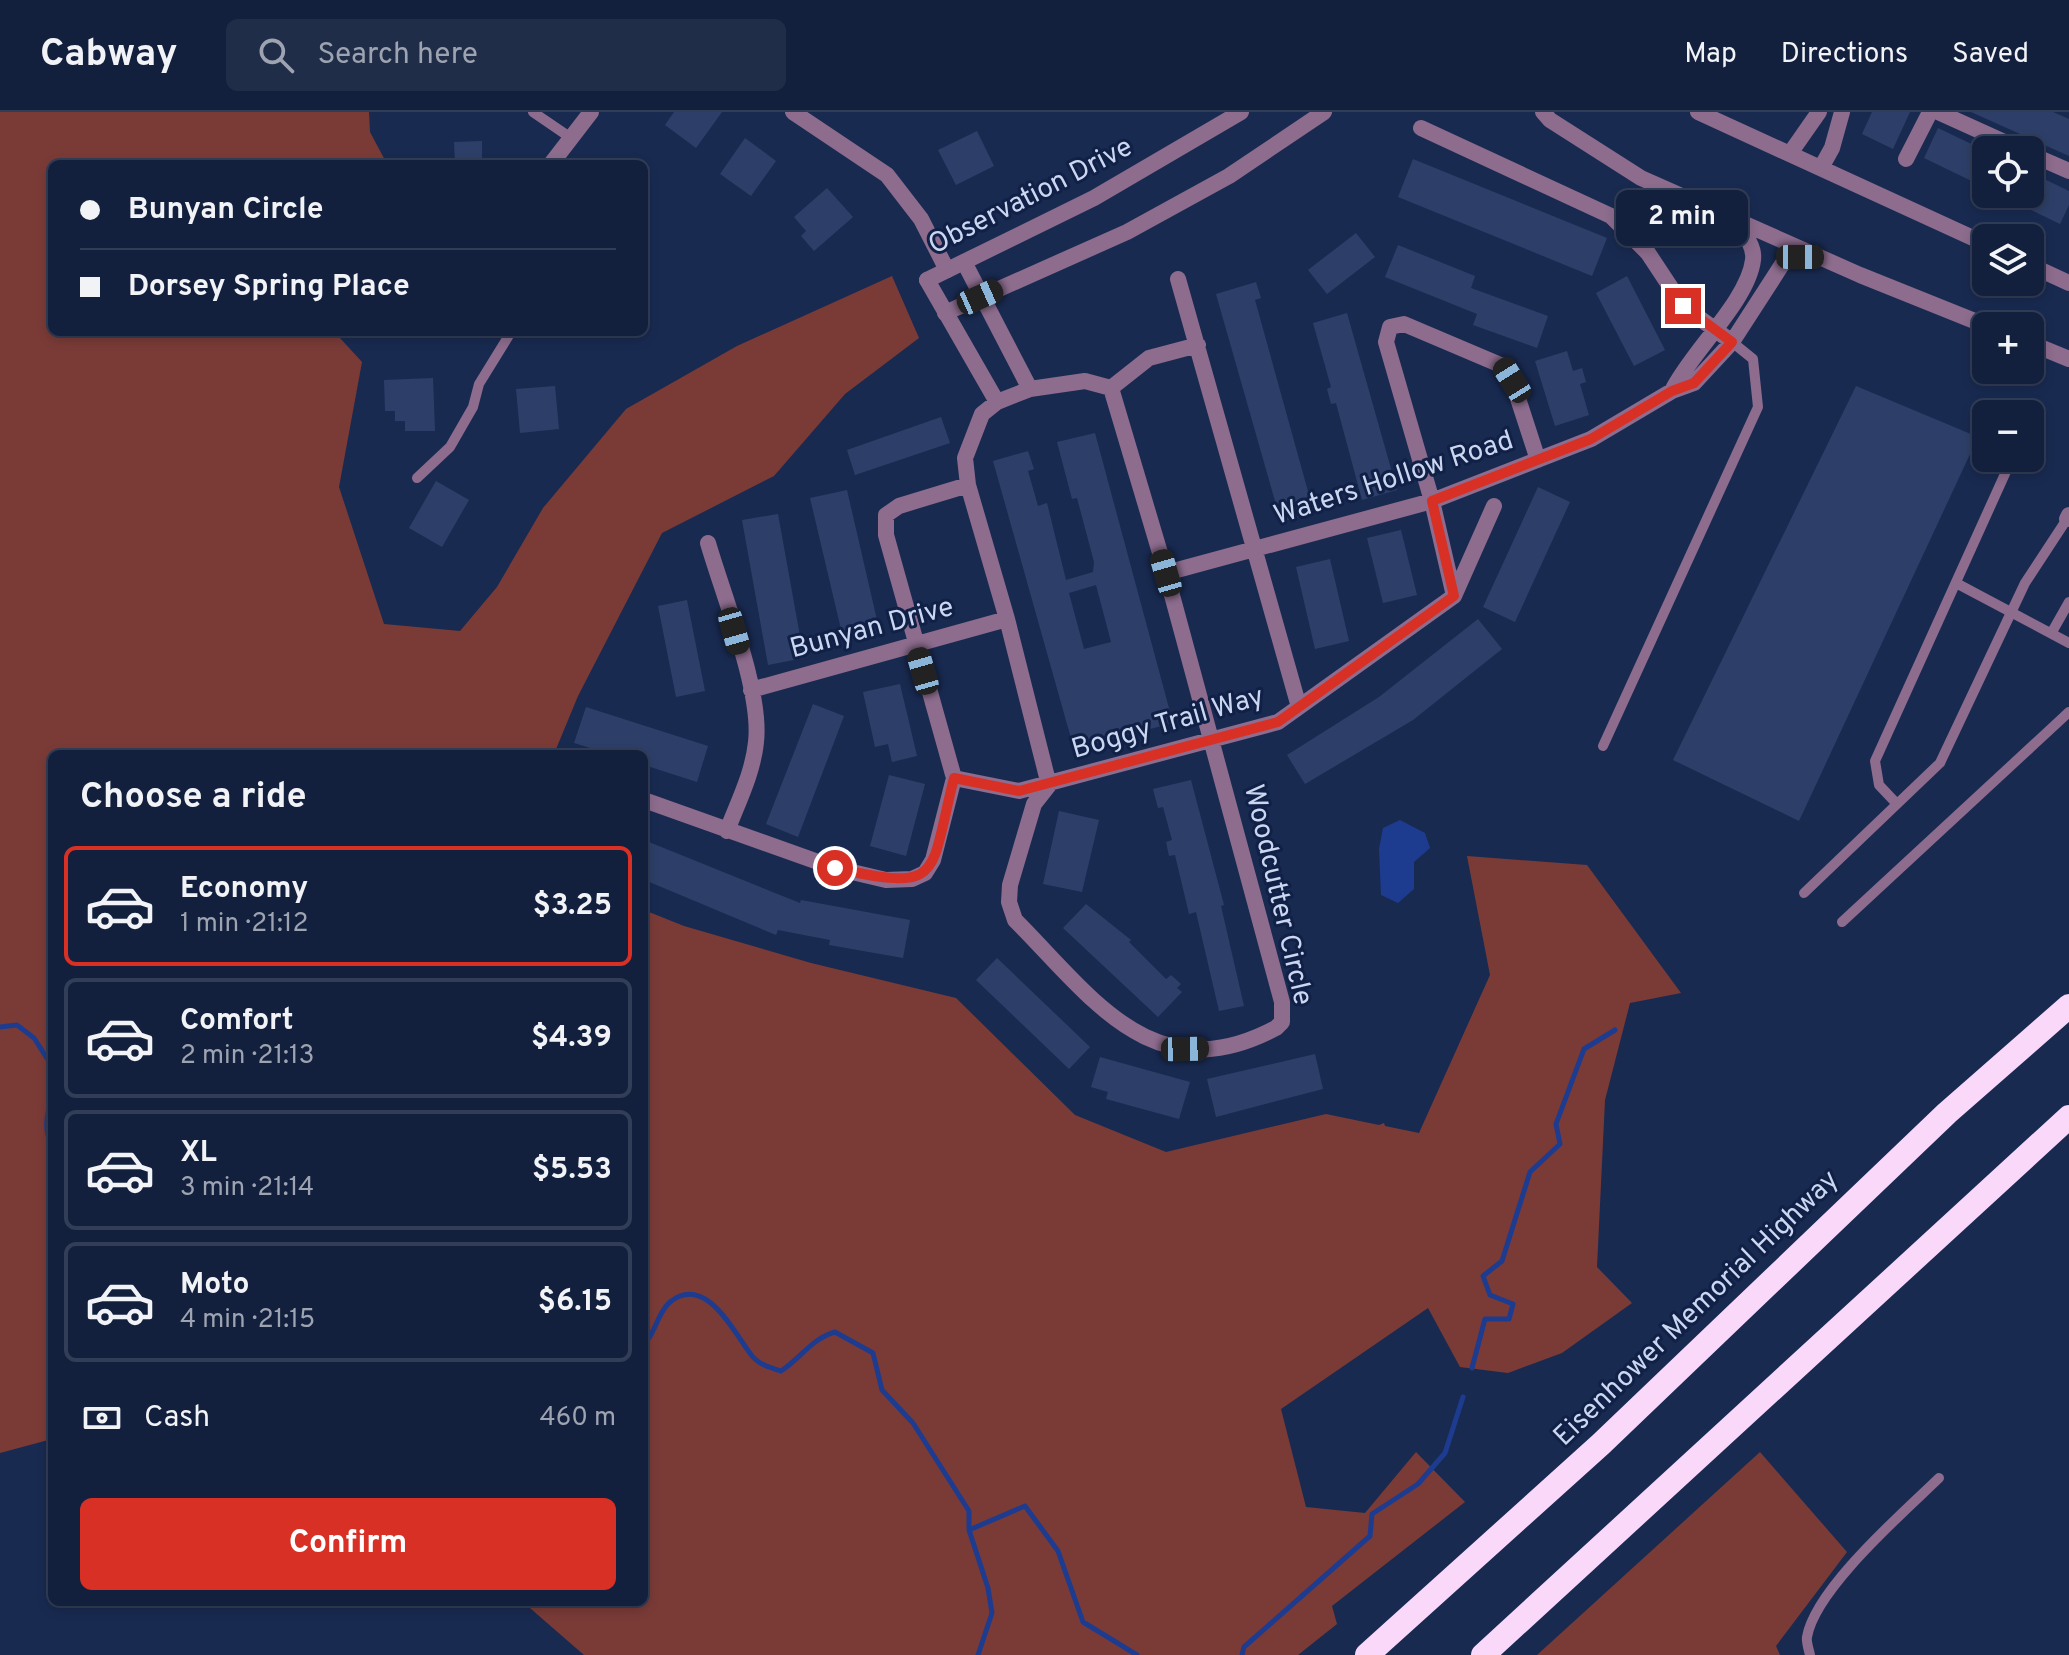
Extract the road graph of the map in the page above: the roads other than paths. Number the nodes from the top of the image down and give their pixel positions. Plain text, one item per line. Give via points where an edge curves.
1 (533, 112) edge
2 (591, 112) edge
3 (793, 112) edge
4 (1241, 112) edge
5 (1324, 112) edge
6 (1543, 112) edge
7 (1698, 112) edge
8 (1819, 112) edge
9 (1842, 112) edge
10 (1930, 112) edge
11 (1938, 112) edge
12 (1421, 128) dead end
13 (1991, 136) edge
14 (571, 138) junction
15 (1791, 152) junction
16 (1906, 159) dead end
17 (554, 160) edge
18 (2044, 160) edge
19 (1822, 166) junction
20 (2069, 171) edge
21 (1733, 219) junction
22 (1972, 237) edge
23 (1818, 257) junction
24 (964, 262) junction
25 (947, 270) junction
26 (2044, 271) edge
27 (1178, 279) dead end
28 (2069, 283) edge
29 (980, 297) junction
30 (945, 313) junction
31 (1972, 320) edge
32 (1715, 330) junction
33 (509, 336) edge
34 (1732, 342) junction
35 (1198, 345) junction
36 (2044, 349) edge
37 (2069, 359) edge
38 (1111, 388) junction
39 (1030, 389) junction
40 (1672, 391) junction
41 (997, 402) junction
42 (1538, 460) junction
43 (2006, 472) edge
44 (417, 478) dead end
45 (968, 485) junction
46 (1432, 501) junction
47 (1494, 506) dead end
48 (2068, 517) edge
49 (708, 543) dead end
50 (1255, 550) junction
51 (1166, 573) junction
52 (1956, 583) junction
53 (1454, 596) junction
54 (2069, 602) edge
55 (2011, 612) junction
56 (1007, 619) junction
57 (2052, 632) junction
58 (2069, 643) edge
59 (916, 644) junction
60 (751, 690) junction
61 (1299, 707) junction
62 (2069, 712) edge
63 (1212, 741) junction
64 (1603, 746) dead end
65 (954, 778) junction
66 (1049, 785) junction
67 (648, 801) edge
68 (1896, 803) junction
69 (727, 831) junction
70 (1804, 893) dead end
71 (1842, 922) dead end
72 (2069, 1006) edge
73 (2069, 1117) edge
74 (1939, 1478) dead end
75 (1367, 1655) edge
76 (1483, 1655) edge
77 (1810, 1655) edge

1 - 14 lane
2 - 14 street
3 - 25 street via 887,175 921,219
4 - 24 street, Observation Drive via 1094,198
5 - 29 street via 1229,176 1127,232
6 - 21 street via 1641,178
7 - 15 street
8 - 15 street
9 - 19 street
10 - 16 street
11 - 13 street
12 - 32 street via 1611,216 1648,253 1683,306
14 - 17 street
15 - 19 street
18 - 20 street
19 - 22 street
21 - 23 street
21 - 32 street, Waters Hollow Road via 1750,242 1753,259
23 - 31 street
23 - 34 street, Waters Hollow Road via 1783,263
24 - 25 street, Observation Drive
24 - 29 street
25 - 30 street, Observation Drive via 927,280
26 - 28 street
27 - 35 street
29 - 30 street
29 - 39 street
30 - 41 street
32 - 34 street
32 - 40 street, Waters Hollow Road
33 - 44 lane via 450,447
34 - 40 street, Waters Hollow Road via 1694,383
34 - 64 lane via 1753,359 1758,407
35 - 38 street via 1149,358
35 - 50 street
36 - 37 street
38 - 39 street via 1085,381
38 - 51 street, Woodcutter Circle
39 - 41 street
40 - 42 street, Waters Hollow Road via 1591,439
41 - 45 street via 982,414 972,434 965,458
42 - 46 street, Waters Hollow Road
42 - 46 street via 1503,366 1404,324 1390,327 1386,342
43 - 52 lane
45 - 56 street
45 - 59 street via 886,515 886,535
46 - 50 street, Waters Hollow Road
46 - 53 street
47 - 53 street
48 - 55 lane
49 - 60 street
50 - 51 street, Waters Hollow Road
50 - 61 street
51 - 63 street, Woodcutter Circle
52 - 55 lane
52 - 68 lane via 1875,761 1879,785
53 - 61 street, Boggy Trail Way
54 - 57 lane
55 - 57 lane
55 - 68 lane via 1940,763
56 - 59 street, Bunyan Drive
56 - 66 street
57 - 58 lane
59 - 60 street, Bunyan Drive
59 - 65 street
60 - 69 street via 757,739
61 - 63 street, Boggy Trail Way via 1278,722
62 - 71 lane
63 - 66 street, Boggy Trail Way
63 - 66 street, Woodcutter Circle via 1284,1015 1266,1033 1212,1049 1185,1049 1136,1035 1015,920 1010,885 1034,804
65 - 66 street, Boggy Trail Way via 1019,791
65 - 69 street via 933,860 925,873 912,879 886,880 835,868
67 - 69 street
68 - 70 lane
72 - 75 highway, Eisenhower Memorial Highway via 1947,1113 1601,1444
73 - 76 highway
74 - 77 lane via 1875,1539 1822,1602 1807,1638

